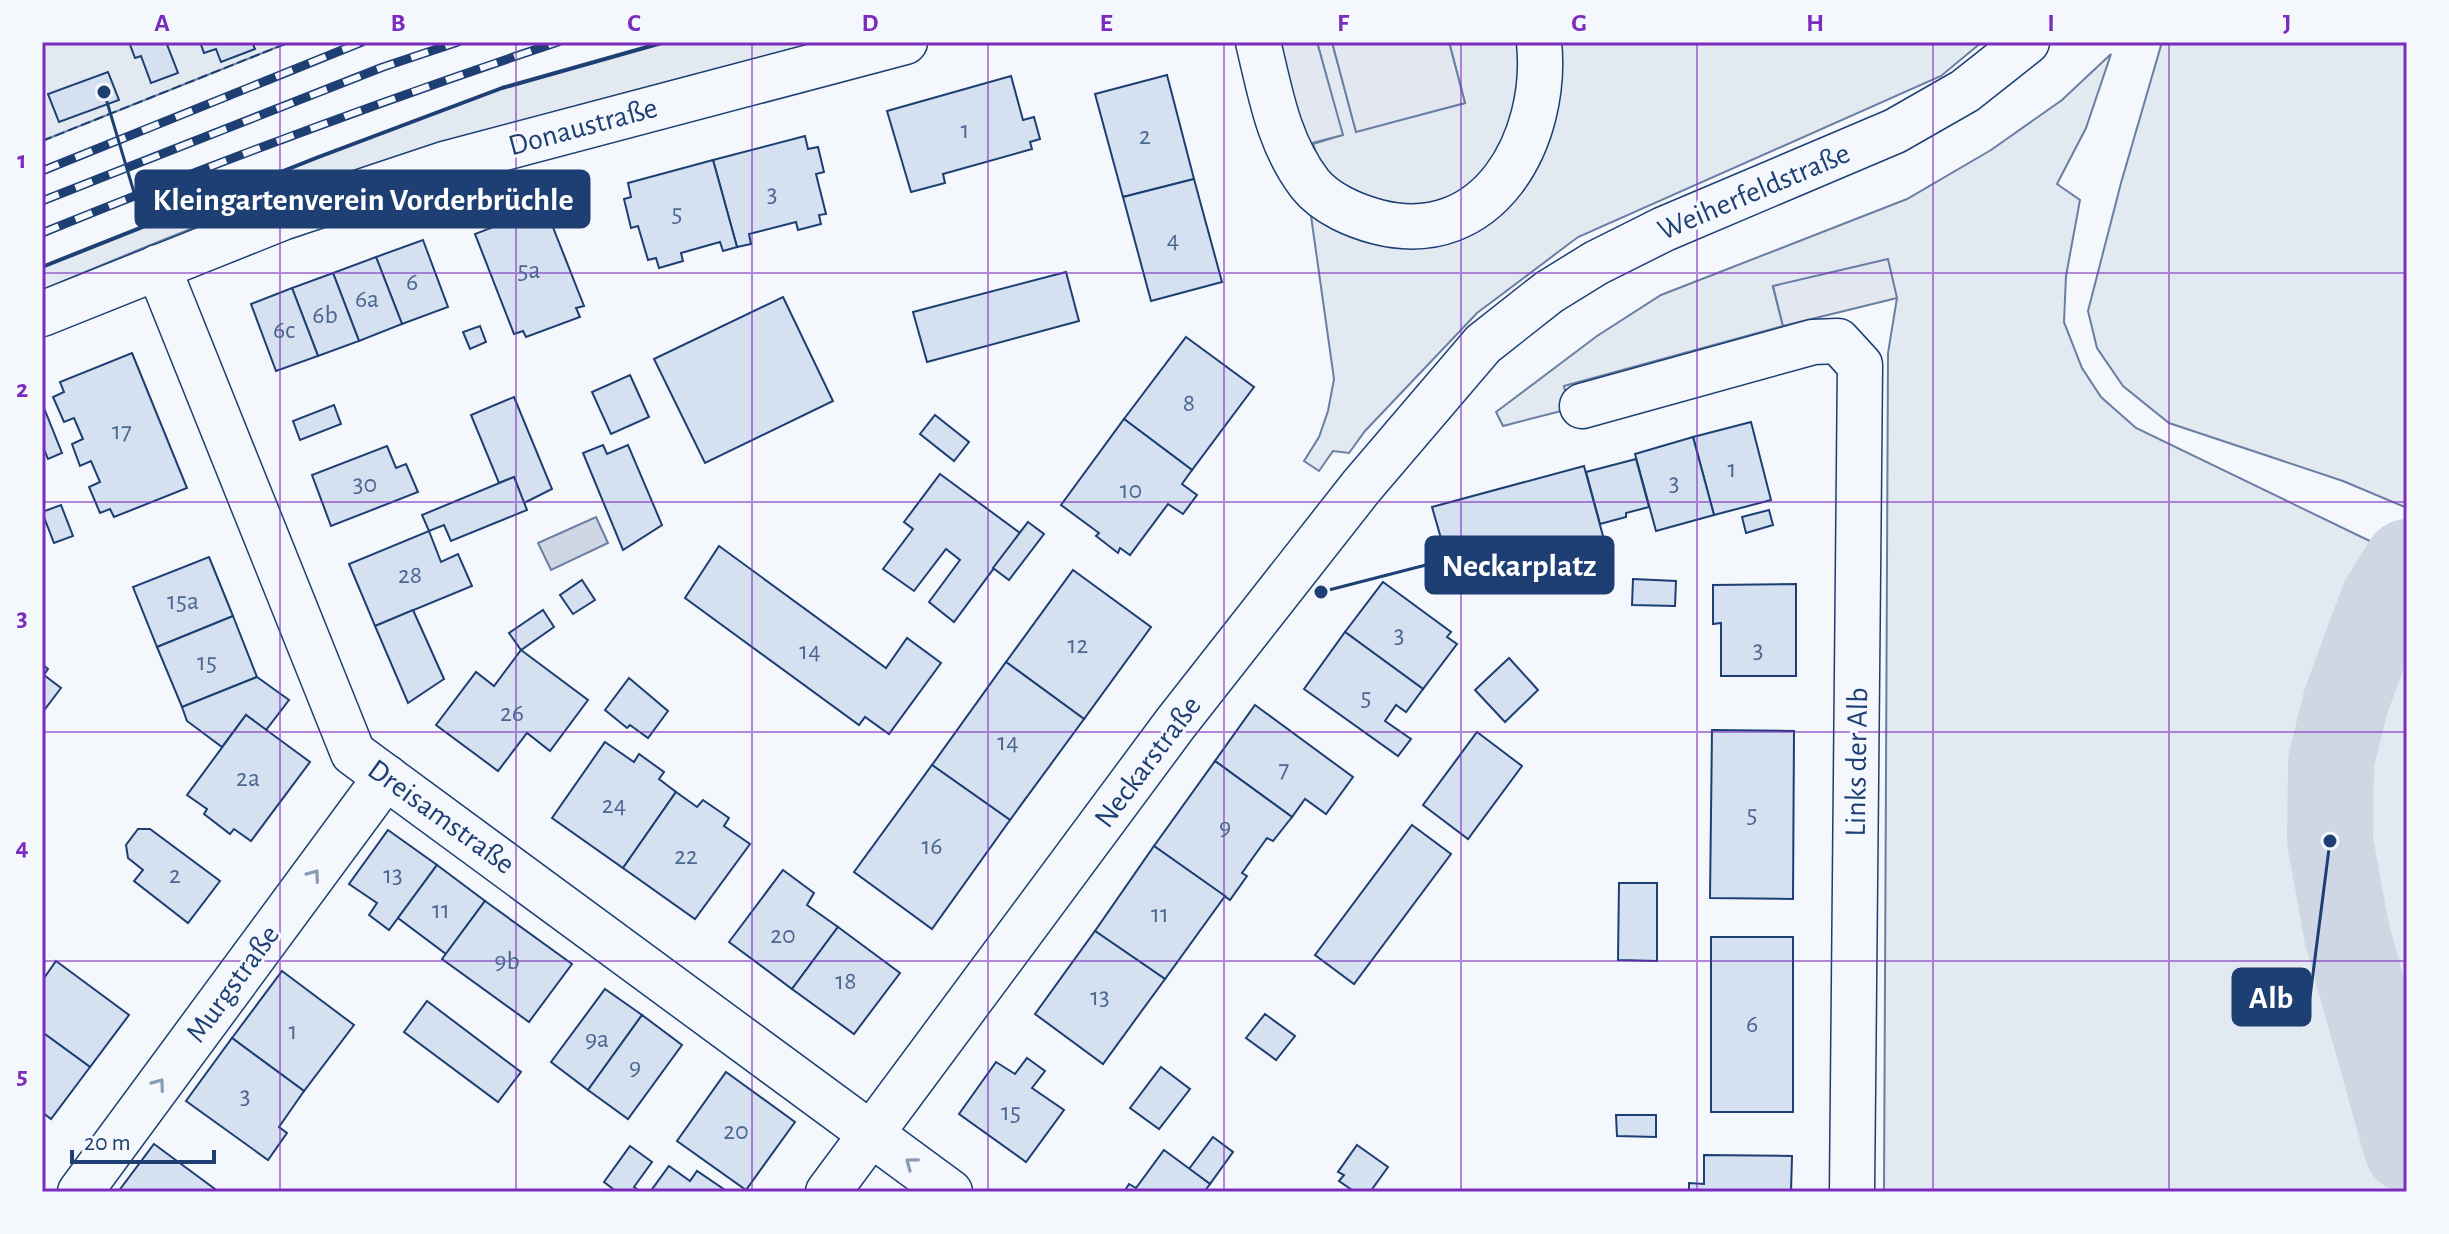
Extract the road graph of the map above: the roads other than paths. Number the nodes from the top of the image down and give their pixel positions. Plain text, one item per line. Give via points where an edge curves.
1 (905, 42) edge
2 (1258, 42) edge
3 (1539, 42) edge
4 (2027, 42) edge
5 (158, 267) junction
6 (42, 314) edge
7 (1483, 344) joint
8 (1582, 406) dead end
9 (386, 777) junction
10 (872, 1133) junction
11 (80, 1192) edge
12 (828, 1192) edge
13 (950, 1192) edge
14 (1852, 1192) edge

1 - 5 street, Donaustraße via 444,164 282,218
2 - 3 street via 1281,134 1312,187 1359,217 1416,228 1443,224 1468,212 1513,165 1534,117
4 - 7 street, Weiherfeldstraße via 1965,91 1895,131 1596,263
5 - 6 street, Donaustraße
5 - 9 street, Dreisamstraße via 353,753
7 - 10 street, Neckarstraße via 1361,487 1175,724
8 - 14 street, Links der Alb via 1813,342 1838,341 1860,365
9 - 10 street, Dreisamstraße
11 -> 9 street, Murgstraße
10 - 12 street, Neckarstraße
13 -> 10 street, Dreisamstraße

